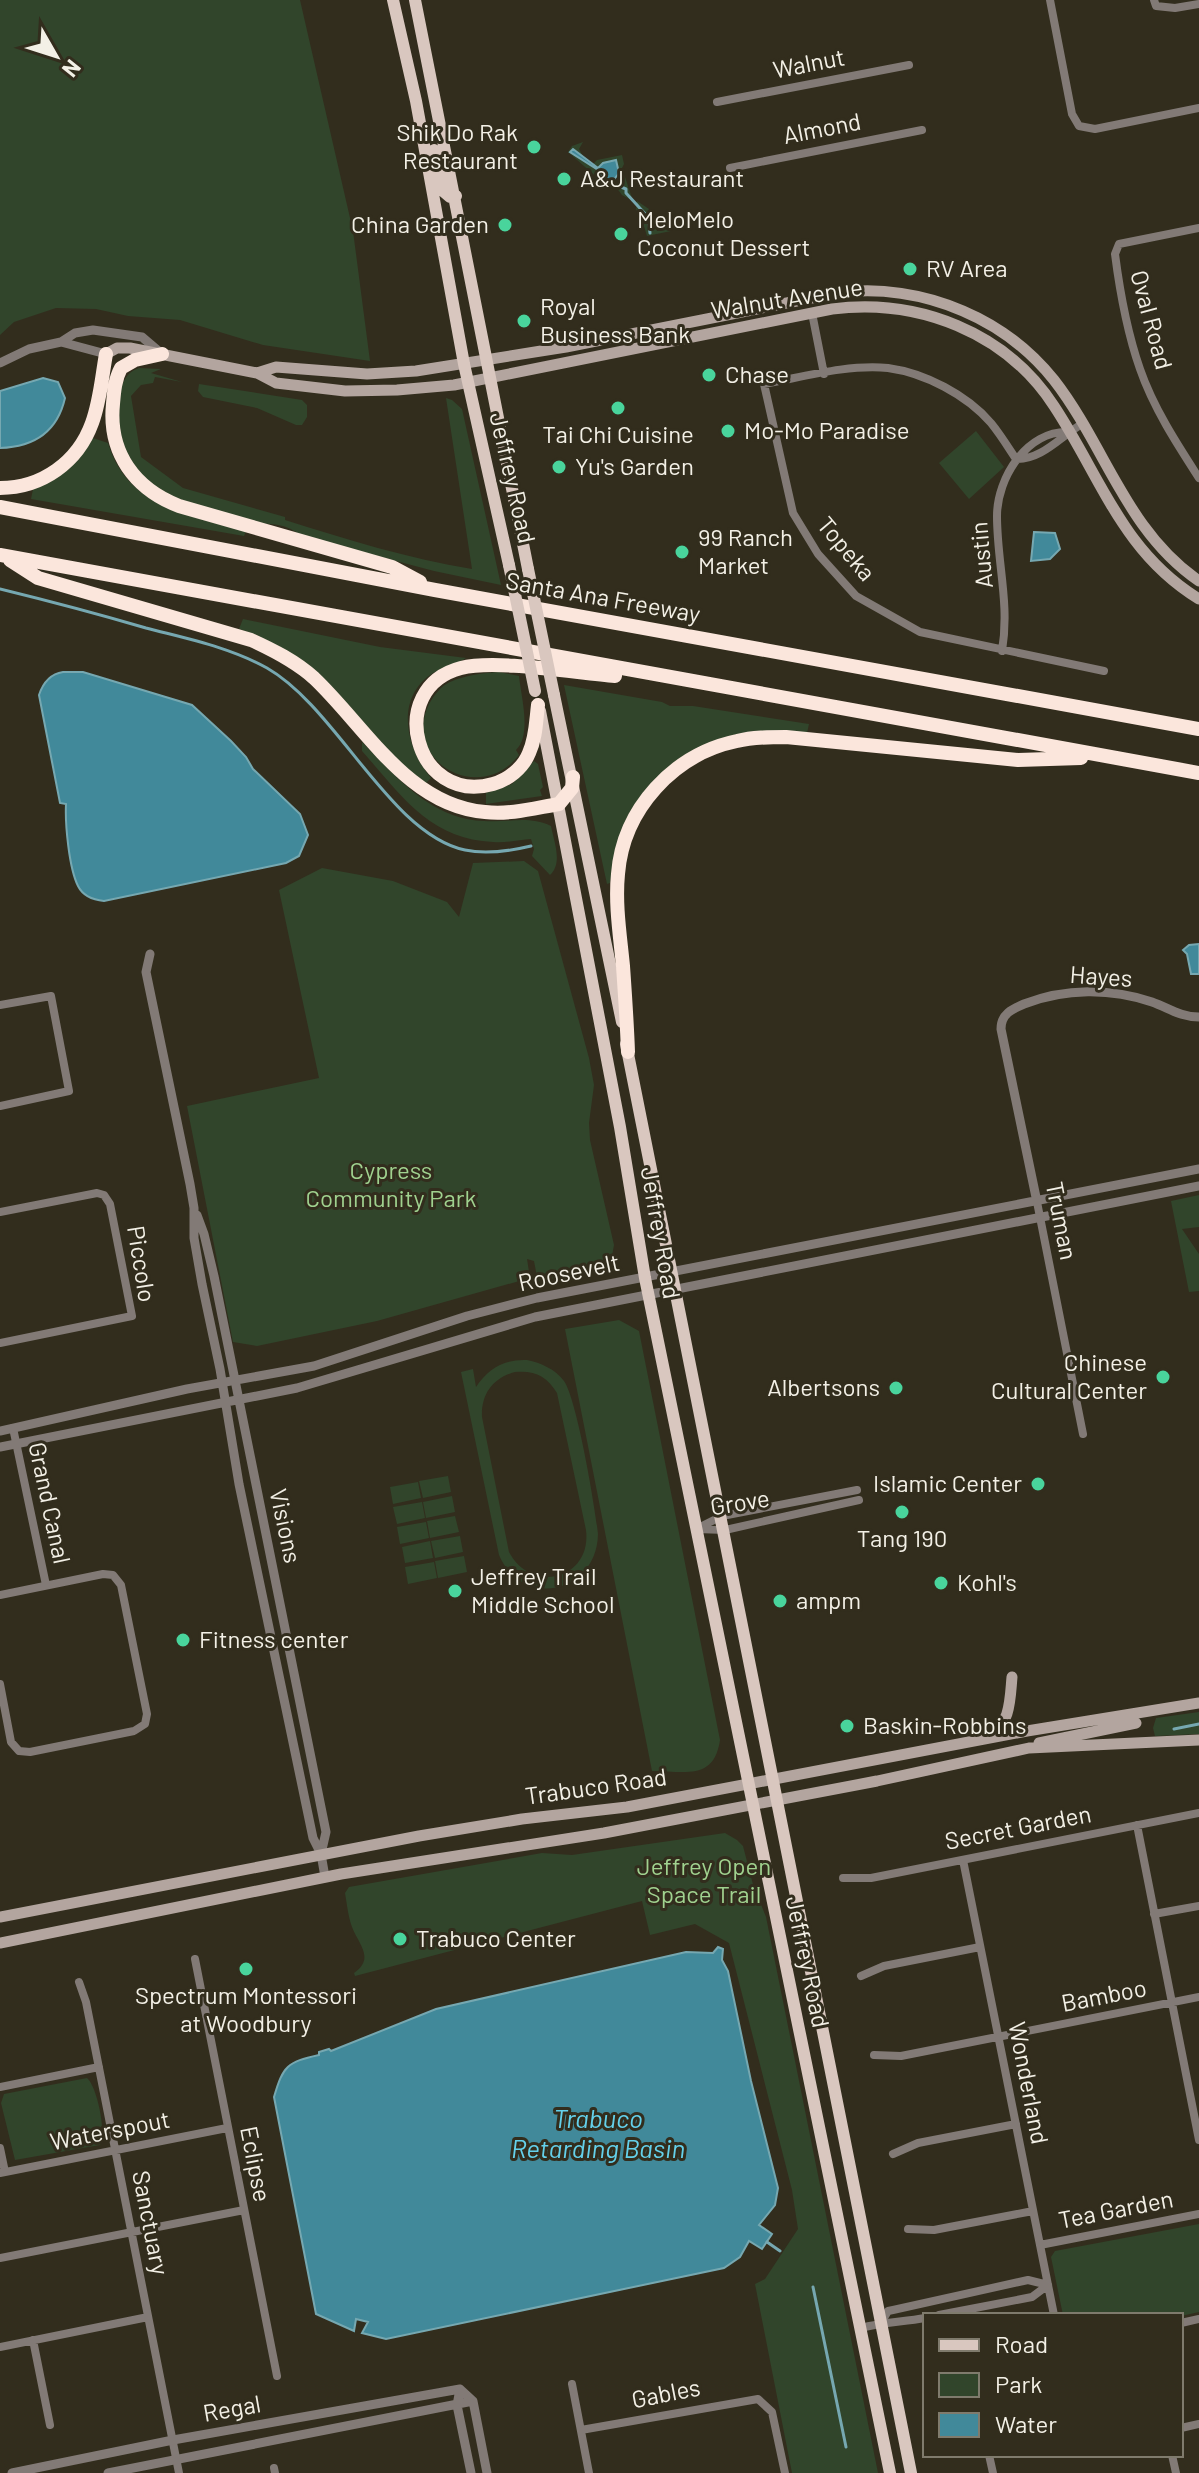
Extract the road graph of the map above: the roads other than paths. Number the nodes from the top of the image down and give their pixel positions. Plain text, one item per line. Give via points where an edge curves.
1 (393, 0) edge
2 (415, 0) edge
3 (1050, 0) edge
4 (1155, 3) edge
5 (1199, 4) edge
6 (909, 65) dead end
7 (416, 101) junction
8 (717, 102) dead end
9 (1199, 108) edge
10 (922, 130) dead end
11 (730, 168) dead end
12 (456, 196) junction
13 (1199, 228) edge
14 (812, 313) junction
15 (61, 342) junction
16 (106, 354) junction
17 (162, 354) junction
18 (487, 360) junction
19 (0, 363) edge
20 (464, 364) junction
21 (257, 373) junction
22 (824, 374) junction
23 (489, 377) junction
24 (468, 382) junction
25 (1082, 424) junction
26 (1069, 432) junction
27 (1016, 459) junction
28 (1199, 478) edge
29 (0, 488) edge
30 (0, 507) edge
31 (1160, 549) junction
32 (2, 556) edge
33 (1148, 558) junction
34 (1199, 581) edge
35 (435, 590) junction
36 (1199, 599) edge
37 (1002, 651) junction
38 (1104, 671) dead end
39 (699, 684) junction
40 (537, 698) junction
41 (1199, 729) edge
42 (1114, 758) junction
43 (1199, 773) edge
44 (573, 777) junction
45 (559, 804) junction
46 (150, 954) dead end
47 (0, 1005) edge
48 (1003, 1017) joint
49 (1199, 1017) edge
50 (628, 1052) junction
51 (0, 1106) edge
52 (1199, 1169) edge
53 (1199, 1186) edge
54 (1037, 1202) junction
55 (194, 1208) junction
56 (0, 1212) edge
57 (1039, 1216) junction
58 (866, 1234) junction
59 (869, 1252) junction
60 (671, 1273) junction
61 (645, 1278) junction
62 (675, 1291) junction
63 (648, 1295) junction
64 (0, 1343) edge
65 (234, 1382) junction
66 (222, 1383) junction
67 (238, 1400) junction
68 (225, 1403) junction
69 (13, 1428) junction
70 (0, 1431) edge
71 (1083, 1434) dead end
72 (16, 1444) junction
73 (0, 1447) edge
74 (857, 1490) dead end
75 (859, 1500) dead end
76 (722, 1516) junction
77 (696, 1529) junction
78 (725, 1530) junction
79 (46, 1585) junction
80 (0, 1595) edge
81 (1012, 1677) dead end
82 (1, 1690) edge
83 (1199, 1703) edge
84 (1136, 1718) junction
85 (984, 1739) junction
86 (1199, 1740) edge
87 (1140, 1743) junction
88 (1029, 1748) junction
89 (774, 1779) junction
90 (747, 1785) junction
91 (777, 1800) junction
92 (752, 1805) junction
93 (1199, 1813) edge
94 (1137, 1825) junction
95 (321, 1854) junction
96 (963, 1860) junction
97 (325, 1877) junction
98 (843, 1878) dead end
99 (1199, 1906) edge
100 (1154, 1914) junction
101 (0, 1917) edge
102 (0, 1943) edge
103 (980, 1947) junction
104 (195, 1959) dead end
105 (861, 1976) dead end
106 (79, 1982) dead end
107 (1199, 1997) edge
108 (1172, 2003) junction
109 (998, 2037) junction
110 (874, 2055) dead end
111 (99, 2067) junction
112 (0, 2087) edge
113 (1194, 2088) edge
114 (1016, 2124) junction
115 (227, 2128) junction
116 (1199, 2140) edge
117 (0, 2148) edge
118 (115, 2150) junction
119 (893, 2154) dead end
120 (2, 2173) edge
121 (244, 2210) junction
122 (1033, 2211) junction
123 (1199, 2214) edge
124 (908, 2229) dead end
125 (131, 2232) junction
126 (1040, 2245) junction
127 (0, 2258) edge
128 (1006, 2285) junction
129 (1048, 2285) junction
130 (1009, 2302) junction
131 (950, 2313) edge
132 (1054, 2313) edge
133 (148, 2317) junction
134 (923, 2318) edge
135 (881, 2323) junction
136 (861, 2328) junction
137 (33, 2340) junction
138 (0, 2347) edge
139 (277, 2376) dead end
140 (572, 2384) dead end
141 (460, 2389) junction
142 (473, 2401) junction
143 (457, 2405) junction
144 (50, 2425) dead end
145 (581, 2430) junction
146 (173, 2440) junction
147 (177, 2460) junction
148 (12, 2473) edge
149 (108, 2473) edge
150 (179, 2473) edge
151 (471, 2473) edge
152 (487, 2473) edge
153 (589, 2473) edge
154 (785, 2473) edge
155 (890, 2473) edge
156 (911, 2473) edge

1 - 7 main road, Jeffrey Road
2 - 12 main road, Jeffrey Road
3 - 9 street via 1072,114 1079,126 1095,129
4 - 5 street via 1175,8
6 - 8 street, Walnut
7 - 12 main road via 430,132 443,191
7 - 20 main road, Jeffrey Road
10 - 11 street, Almond
12 - 18 main road, Jeffrey Road
13 - 28 street, Oval Road via 1119,244 1115,254 1141,373
14 - 22 street
14 - 23 main road, Walnut Avenue
14 - 26 main road, Walnut Avenue via 891,307 962,327 1020,366
15 - 16 street
15 - 17 street via 75,333 104,330 142,337
15 - 19 street
16 - 17 main road, Walnut Avenue via 126,347
16 - 29 highway via 93,420 75,454 38,481
17 - 21 main road, Walnut Avenue
17 - 35 highway via 121,368 113,400 117,451 143,486 179,506 392,567
18 - 20 main road, Walnut Avenue
18 - 23 main road, Jeffrey Road
18 - 25 main road, Walnut Avenue via 819,296 892,292 949,305 1003,333 1052,378
20 - 21 main road, Walnut Avenue via 367,374 276,367
20 - 24 main road, Jeffrey Road
21 - 24 main road, Walnut Avenue via 276,383 363,391
22 - 27 street, Topeka via 888,368 933,382 990,422
22 - 37 street, Topeka via 764,384 793,513 818,554 873,608 920,632
23 - 24 main road, Walnut Avenue
23 - 44 main road, Jeffrey Road, bridge
24 - 40 main road, Jeffrey Road, bridge
25 - 26 street
25 - 31 main road, Walnut Avenue via 1132,512
26 - 27 street via 1026,459
26 - 33 main road, Walnut Avenue via 1117,517
27 - 37 street, Austin via 997,514 1007,617
30 - 35 highway, Santa Ana Freeway
31 - 33 main road
31 - 34 main road, Walnut Avenue
32 - 39 highway
32 - 45 highway via 38,578 277,652 313,678 399,770 440,798 483,812
33 - 36 main road, Walnut Avenue
35 - 41 highway, Santa Ana Freeway
37 - 38 street, Topeka
39 - 40 highway via 463,667 426,693 417,714 417,738 427,761 445,778 472,786 510,776 526,760 533,742
39 - 42 highway
40 - 45 main road, Jeffrey Road
42 - 43 highway
42 - 50 highway via 1018,760 771,737 734,741 688,760 646,800 620,859 618,909
44 - 45 highway via 572,788
44 - 50 main road, Jeffrey Road
45 - 61 main road, Jeffrey Road
46 - 55 street, Visions via 146,972
47 - 51 street via 51,996 69,1091
48 - 49 street, Hayes via 1043,997 1085,991
48 - 54 street, Truman via 1001,1029
50 - 60 main road, Jeffrey Road
52 - 54 street, Roosevelt
53 - 57 street, Roosevelt
54 - 57 street, Truman
54 - 58 street, Roosevelt
55 - 65 street, Visions
55 - 66 street, Visions via 194,1238
56 - 64 street, Piccolo via 104,1195 132,1316
57 - 59 street, Roosevelt
57 - 71 street, Truman
58 - 59 street
58 - 60 street, Roosevelt
59 - 62 street, Roosevelt
60 - 61 street, Roosevelt
60 - 62 main road, Jeffrey Road
61 - 63 main road, Jeffrey Road
61 - 65 street, Roosevelt via 537,1298 314,1366
62 - 63 street, Roosevelt
62 - 76 main road, Jeffrey Road
63 - 67 street, Roosevelt via 509,1323 359,1371
63 - 77 main road, Jeffrey Road
65 - 66 street, Roosevelt
65 - 67 street, Visions
66 - 68 street, Visions
66 - 69 street, Roosevelt
67 - 68 street, Roosevelt
67 - 95 street, Visions via 326,1832
68 - 72 street, Roosevelt
68 - 95 street, Visions via 313,1838
69 - 70 street, Roosevelt
69 - 72 street, Grand Canal
72 - 73 street, Roosevelt
72 - 79 street, Grand Canal
74 - 76 street, Grove
75 - 78 street, Grove
76 - 77 street, Grove
76 - 78 main road, Jeffrey Road
77 - 78 street, Grove
77 - 90 main road, Jeffrey Road
78 - 89 main road, Jeffrey Road
79 - 80 street, Grand Canal
79 - 82 street, Grand Canal via 103,1574 113,1575 121,1585 145,1724 134,1731 19,1751 11,1742
81 - 85 main road via 1003,1725
83 - 84 main road, Trabuco Road
84 - 85 main road, Trabuco Road
84 - 87 main road
84 - 88 main road
85 - 89 main road, Trabuco Road
86 - 87 main road, Trabuco Road
87 - 88 main road, Trabuco Road
88 - 91 main road, Trabuco Road
89 - 90 main road, Trabuco Road
89 - 91 main road, Jeffrey Road
90 - 92 main road, Jeffrey Road
90 - 95 main road, Trabuco Road
91 - 92 main road, Trabuco Road
91 - 135 main road, Jeffrey Road
92 - 97 main road, Trabuco Road
92 - 136 main road, Jeffrey Road
93 - 94 street, Secret Garden
94 - 96 street, Secret Garden
94 - 100 street
95 - 97 street, Visions
95 - 101 main road, Trabuco Road
96 - 98 street, Secret Garden via 871,1878
96 - 103 street, Wonderland
97 - 102 main road, Trabuco Road
99 - 100 street
100 - 108 street
103 - 105 street via 884,1966
103 - 109 street, Wonderland
104 - 115 street, Eclipse
106 - 111 street, Sanctuary
107 - 108 street, Bamboo
108 - 109 street, Bamboo
108 - 113 street
109 - 110 street, Bamboo via 901,2056
109 - 114 street, Wonderland
111 - 112 street
111 - 118 street, Sanctuary
113 - 116 street
114 - 119 street via 918,2143
114 - 122 street, Wonderland
115 - 118 street, Waterspout
115 - 121 street, Eclipse
117 - 120 street
118 - 120 street, Waterspout
118 - 125 street, Sanctuary
121 - 125 street
121 - 139 street, Eclipse
122 - 124 street via 934,2230
122 - 126 street, Wonderland
123 - 126 street, Tea Garden
125 - 127 street
125 - 133 street, Sanctuary
126 - 129 street, Wonderland
128 - 129 street via 1028,2280
128 - 130 street
128 - 135 street via 888,2311
129 - 130 street via 1032,2297
129 - 132 street, Wonderland
130 - 131 street
133 - 137 street
133 - 146 street, Sanctuary
134 - 135 street
135 - 136 street
135 - 156 main road, Jeffrey Road
136 - 155 main road, Jeffrey Road
137 - 138 street
137 - 144 street
140 - 145 street
141 - 142 street
141 - 143 street
141 - 146 street, Regal
142 - 143 street, Regal
142 - 152 street
143 - 147 street, Regal
143 - 151 street
145 - 153 street
145 - 154 street, Gables via 758,2399 772,2412
146 - 147 street, Sanctuary
146 - 148 street, Regal
147 - 149 street, Regal
147 - 150 street, Sanctuary

